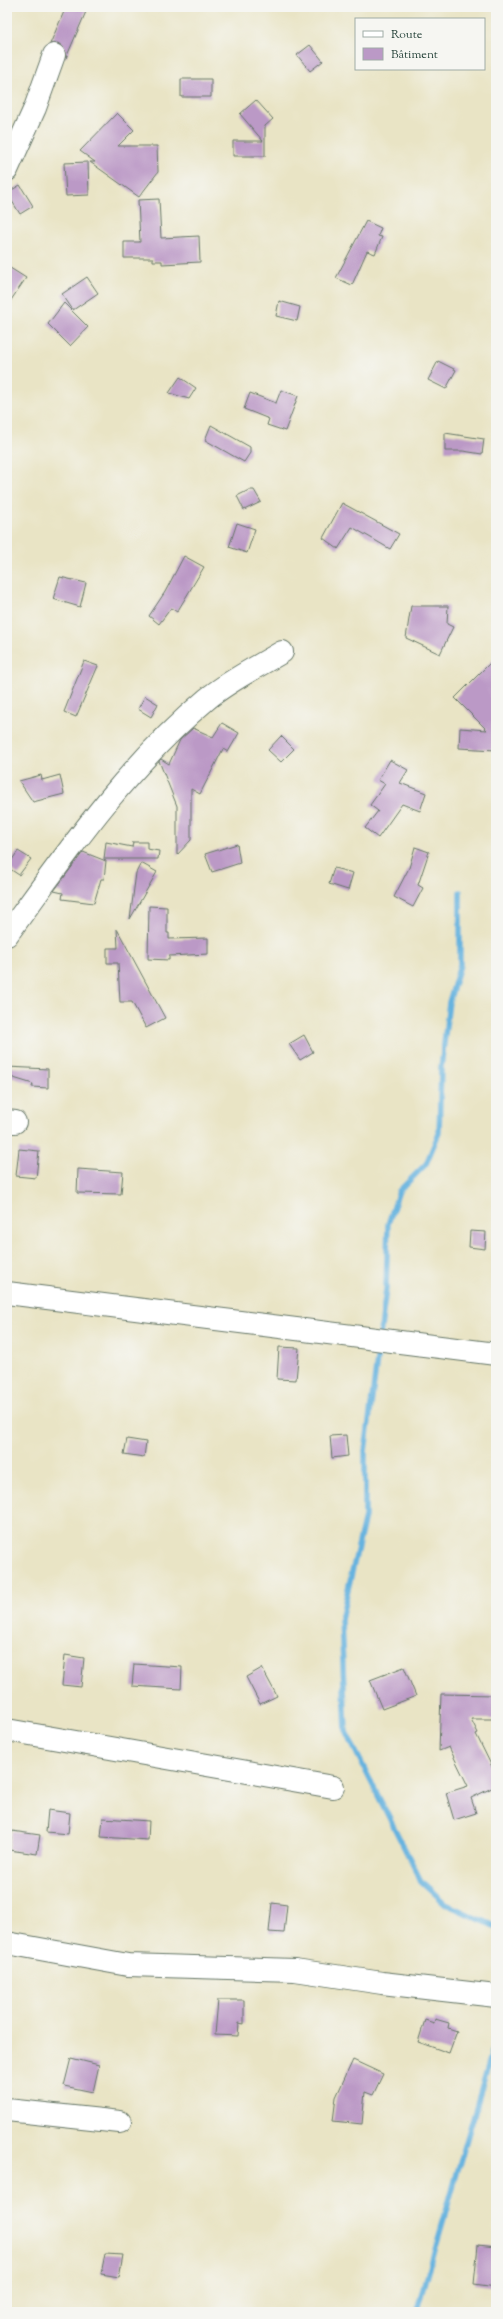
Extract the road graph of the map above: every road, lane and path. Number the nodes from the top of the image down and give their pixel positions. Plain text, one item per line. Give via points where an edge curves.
1 (54, 55) dead end
2 (7, 170) edge
3 (282, 652) dead end
4 (7, 935) edge
5 (7, 1293) edge
6 (496, 1354) edge
7 (7, 1730) edge
8 (333, 1787) dead end
9 (7, 1942) edge
10 (496, 1996) edge
11 (7, 2110) edge
12 (120, 2122) dead end

1 - 2 street via 35,108
3 - 4 street via 208,698 164,738 108,798
5 - 6 street
7 - 8 street
9 - 10 street via 128,1965 295,1970
11 - 12 street

